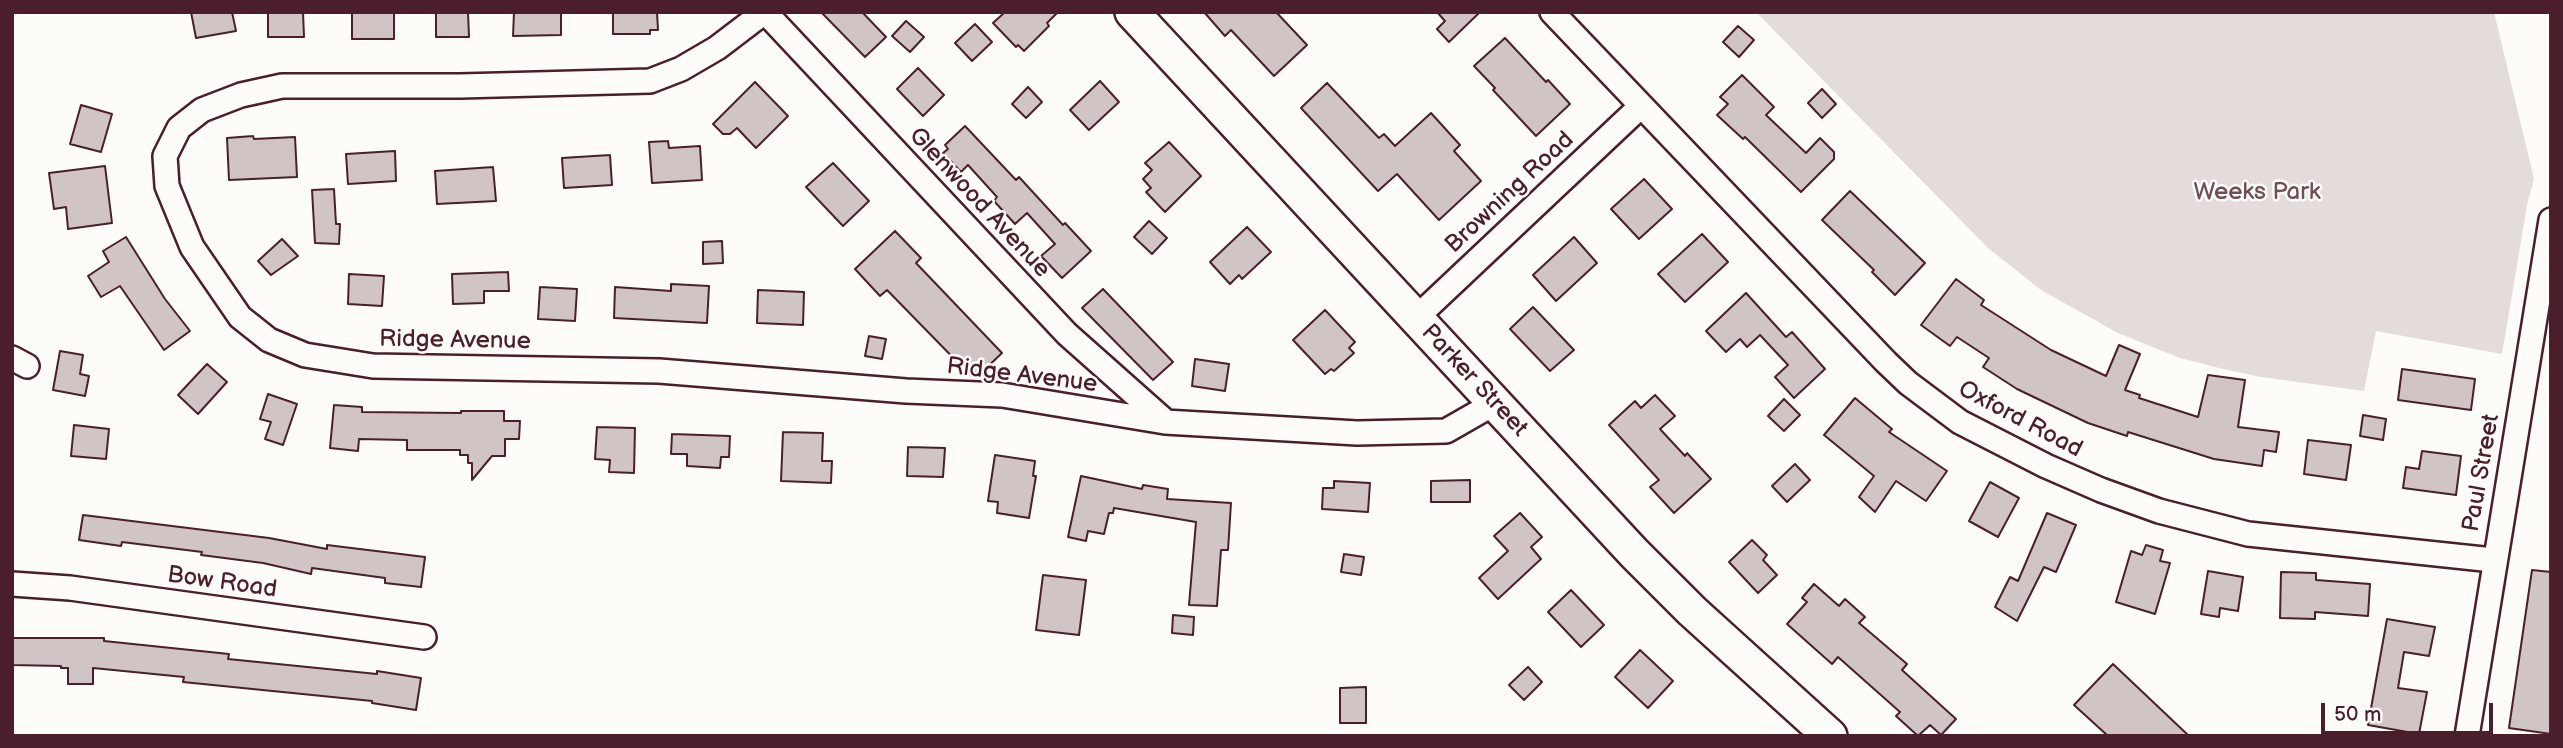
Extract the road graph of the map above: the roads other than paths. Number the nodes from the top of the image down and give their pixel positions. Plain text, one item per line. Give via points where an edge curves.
1 (1132, 12) edge
2 (1552, 12) edge
3 (764, 13) edge
4 (1641, 106) junction
5 (2551, 220) edge
6 (1416, 318) junction
7 (1495, 403) junction
8 (1165, 422) junction
9 (2493, 560) junction
10 (12, 584) edge
11 (424, 637) dead end
12 (1830, 736) edge
13 (2466, 736) edge

1 - 6 main road, Parker Street
2 - 4 street, Oxford Road
3 - 8 street, Glenwood Avenue via 1067,334
3 - 8 street, Ridge Avenue via 717,48 650,80 282,86 241,95 202,110 179,128 164,156 167,186 192,247 240,317 269,340 305,355 373,366 659,371 1002,395
4 - 6 street, Browning Road
4 - 9 street, Oxford Road via 1908,383 1989,438 2132,501 2248,534
5 - 9 street, Paul Street
6 - 7 main road, Parker Street
7 - 8 street, Ridge Avenue via 1446,431 1357,433
7 - 12 main road, Parker Street via 1672,592
9 - 13 street, Paul Street
10 - 11 street, Bow Road

